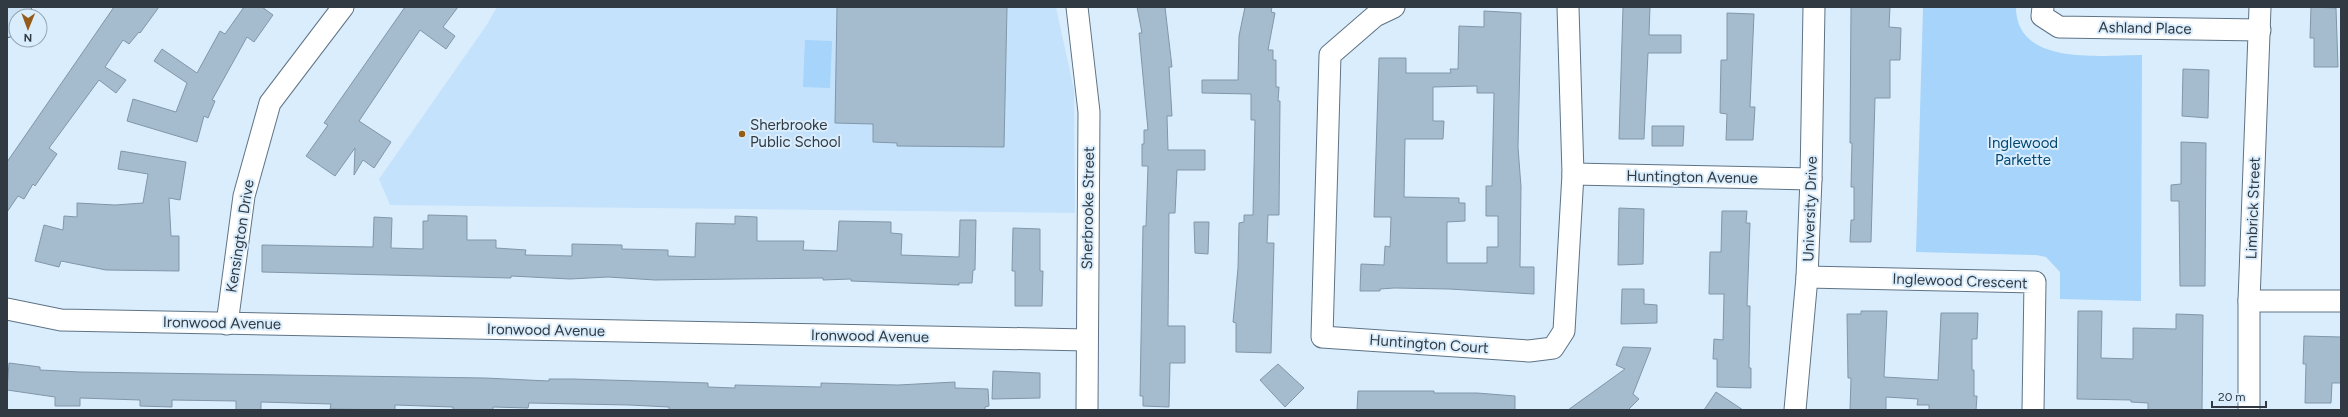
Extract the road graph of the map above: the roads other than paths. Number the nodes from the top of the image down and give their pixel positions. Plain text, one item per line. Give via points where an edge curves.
1 (20, 7) edge
2 (343, 7) edge
3 (1077, 7) edge
4 (1394, 7) edge
5 (1568, 7) edge
6 (1814, 7) edge
7 (2043, 7) edge
8 (2260, 7) edge
9 (7, 26) edge
10 (2260, 30) junction
11 (1573, 174) junction
12 (1811, 179) junction
13 (1807, 277) junction
14 (2249, 301) junction
15 (2341, 301) edge
16 (7, 309) edge
17 (227, 324) junction
18 (1086, 340) junction
19 (1087, 410) edge
20 (1794, 410) edge
21 (2033, 410) edge
22 (2249, 410) edge

1 - 9 main road
2 - 17 street, Kensington Drive via 270,103 244,196
3 - 18 street, Sherbrooke Street via 1089,112
4 - 11 street, Huntington Court via 1375,16 1330,55 1322,337 1529,351 1553,348 1564,332
5 - 11 street, Huntington Court
6 - 12 street, University Drive
7 - 10 street, Ashland Place via 2042,16 2059,27
8 - 10 street, Limbrick Street
10 - 14 street, Limbrick Street
11 - 12 street, Huntington Avenue
12 - 13 street, University Drive
13 - 20 street, University Drive
13 - 21 street, Inglewood Crescent via 2035,282
14 - 15 street
14 - 22 street, Limbrick Street
16 - 17 street, Ironwood Avenue via 61,320
17 - 18 street, Ironwood Avenue
18 - 19 street, Sherbrooke Street

